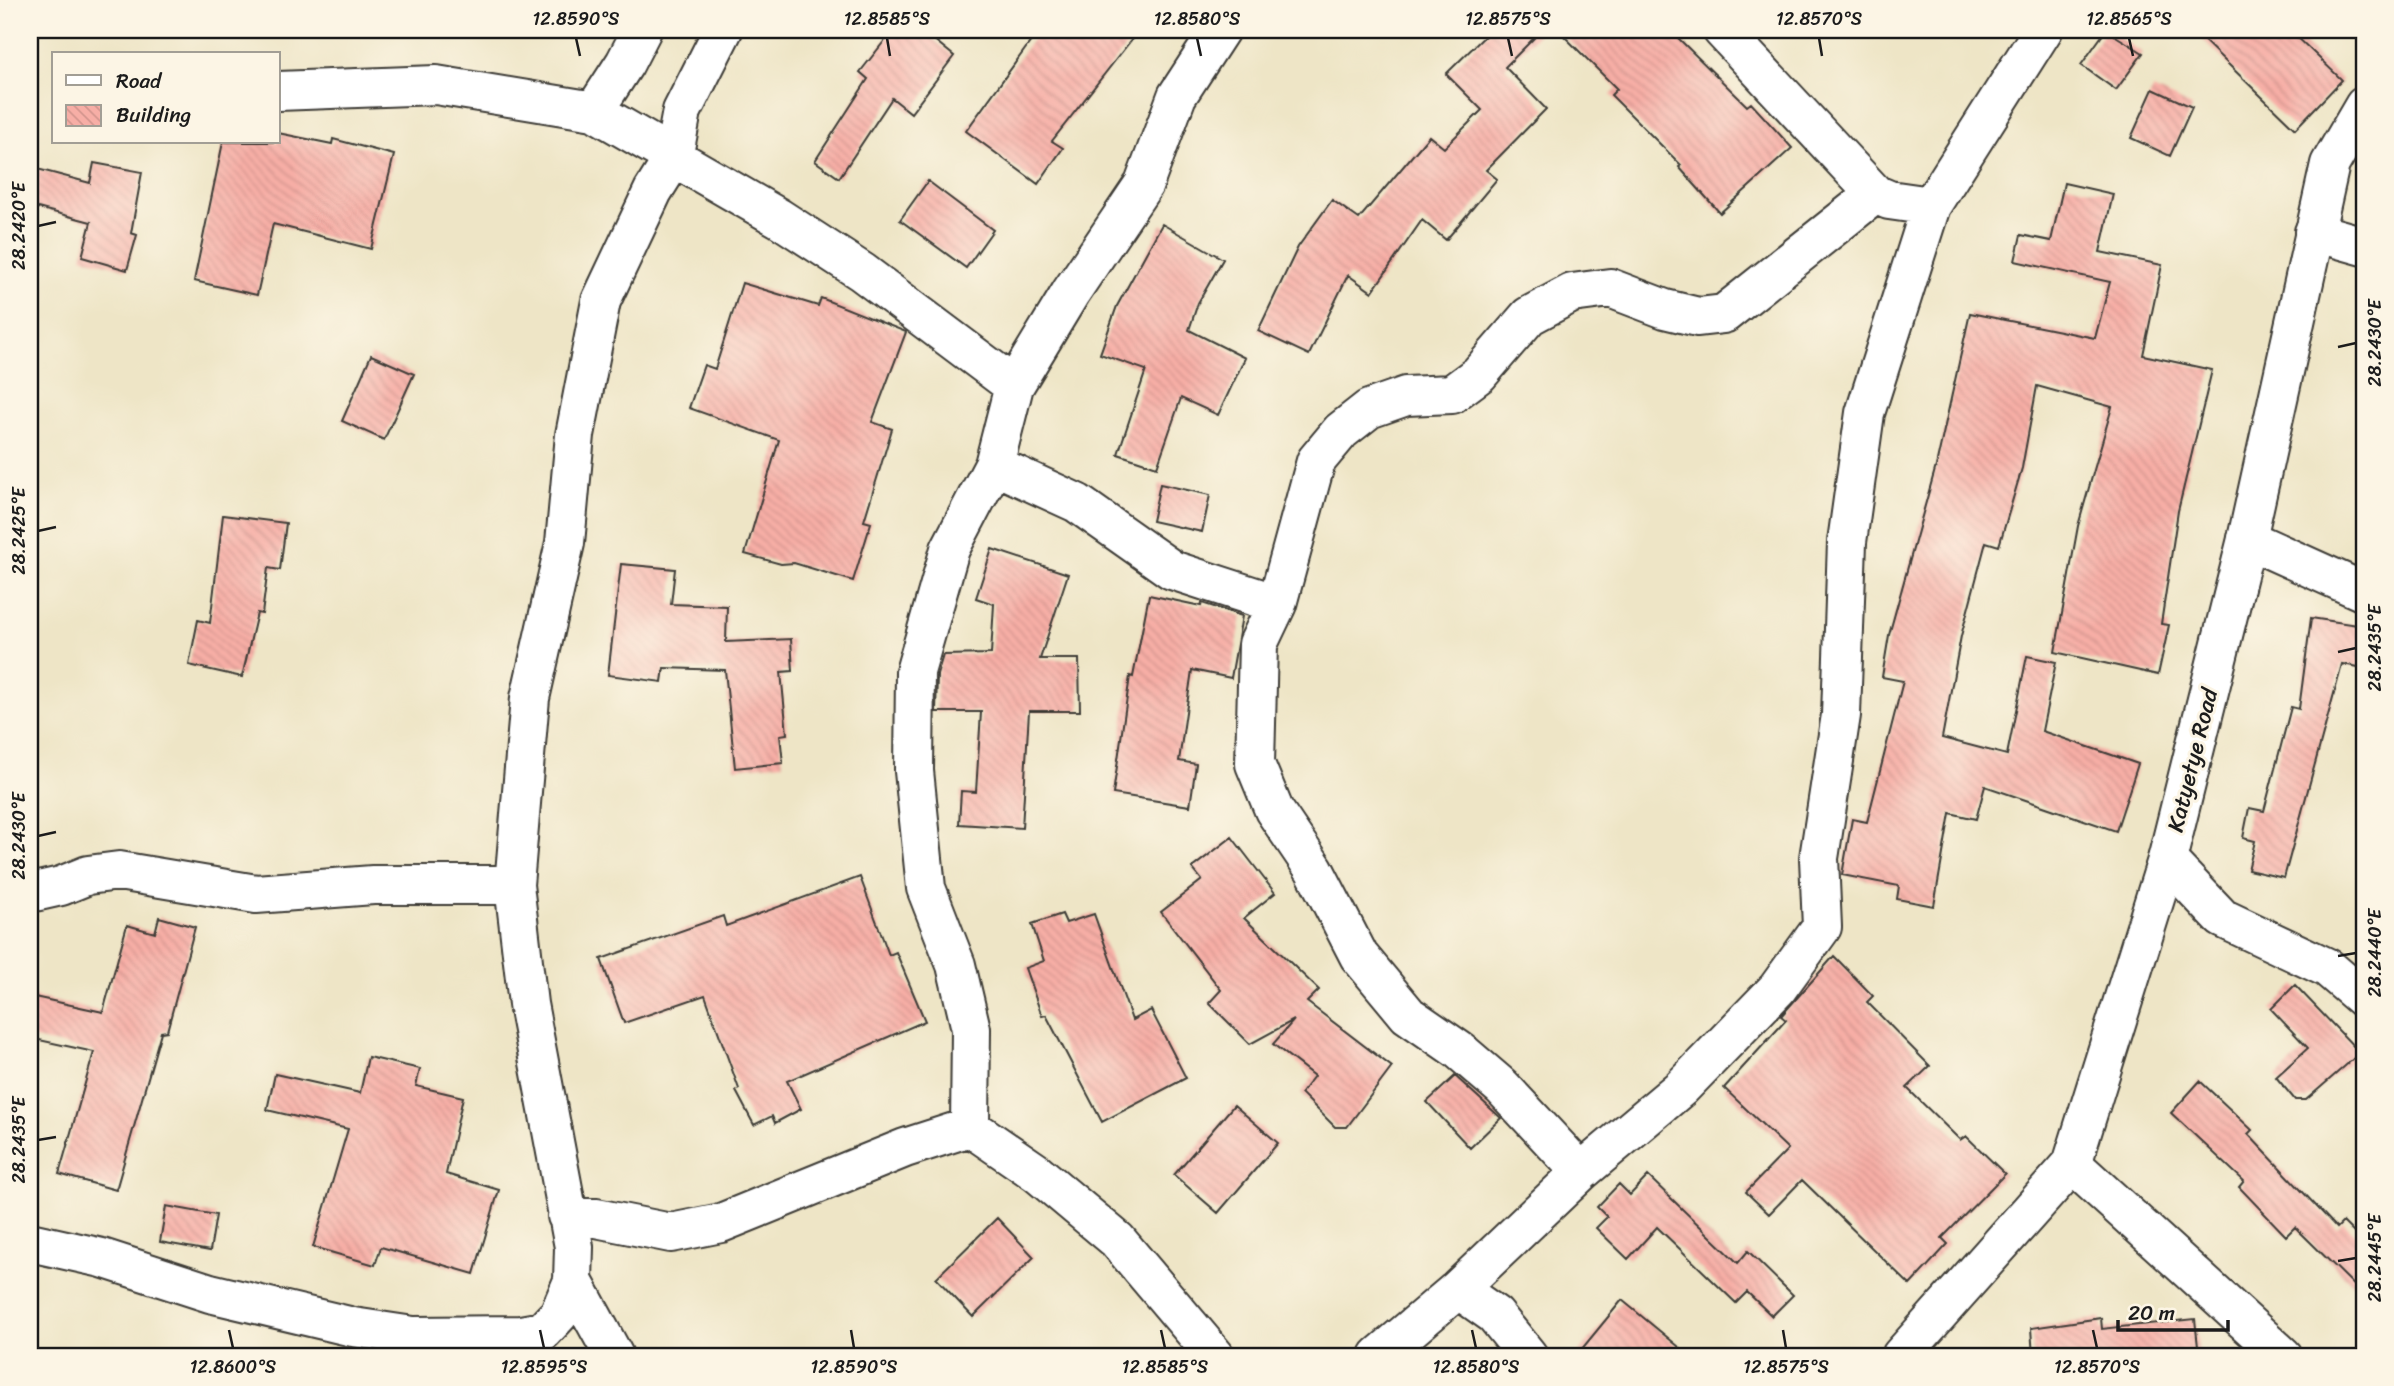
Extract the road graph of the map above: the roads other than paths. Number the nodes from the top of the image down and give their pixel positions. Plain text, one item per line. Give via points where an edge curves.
1 (642, 30) edge
2 (723, 30) edge
3 (1220, 30) edge
4 (1722, 30) edge
5 (2043, 30) edge
6 (280, 91) edge
7 (2364, 106) edge
8 (594, 111) junction
9 (673, 159) junction
10 (1875, 194) junction
11 (1931, 206) junction
12 (2314, 232) junction
13 (2364, 246) edge
14 (1014, 386) junction
15 (994, 465) junction
16 (2247, 539) junction
17 (2364, 592) edge
18 (1276, 604) junction
19 (2167, 860) junction
20 (514, 885) junction
21 (30, 892) edge
22 (2364, 999) edge
23 (970, 1127) junction
24 (2072, 1164) junction
25 (1581, 1172) junction
26 (567, 1216) junction
27 (30, 1242) edge
28 (573, 1281) junction
29 (1458, 1289) junction
30 (614, 1356) edge
31 (1215, 1356) edge
32 (1379, 1356) edge
33 (1528, 1356) edge
34 (1902, 1356) edge
35 (2283, 1356) edge

1 - 8 street
2 - 9 street via 682,111
3 - 14 street via 1177,96 1144,184
4 - 10 street
5 - 11 street
6 - 8 street via 436,85
7 - 12 street, Katyetye Road via 2330,164
8 - 9 street
9 - 14 street via 779,218 862,272
9 - 20 street via 601,301 575,435 565,543 530,698
10 - 11 street
10 - 18 street via 1724,314 1698,317 1610,288 1572,293 1529,316 1479,374 1452,394 1406,396 1369,409 1341,431 1316,461
11 - 25 street via 1865,413 1847,542 1841,715 1819,858 1822,927 1777,989 1681,1088
12 - 13 street
12 - 16 street, Katyetye Road
14 - 15 street
15 - 18 street via 1077,503 1172,570
15 - 23 street via 950,549 915,672 914,771 926,888 956,965 971,1029
16 - 17 street
16 - 19 street, Katyetye Road
18 - 25 street via 1258,644 1255,764 1274,810 1314,869 1359,956 1408,1015 1502,1087
19 - 22 street via 2222,918 2328,968
19 - 24 street, Katyetye Road
20 - 21 street via 373,885 256,894 119,871
20 - 26 street via 528,1004
23 - 26 street via 905,1148 721,1223 671,1233
23 - 31 street via 1037,1173 1117,1240
24 - 34 street, Katyetye Road
24 - 35 street
25 - 29 street
26 - 28 street via 574,1247
27 - 28 street via 102,1258 210,1293 353,1327 413,1336 543,1331 559,1314
28 - 30 street
29 - 32 street
29 - 33 street via 1495,1315

